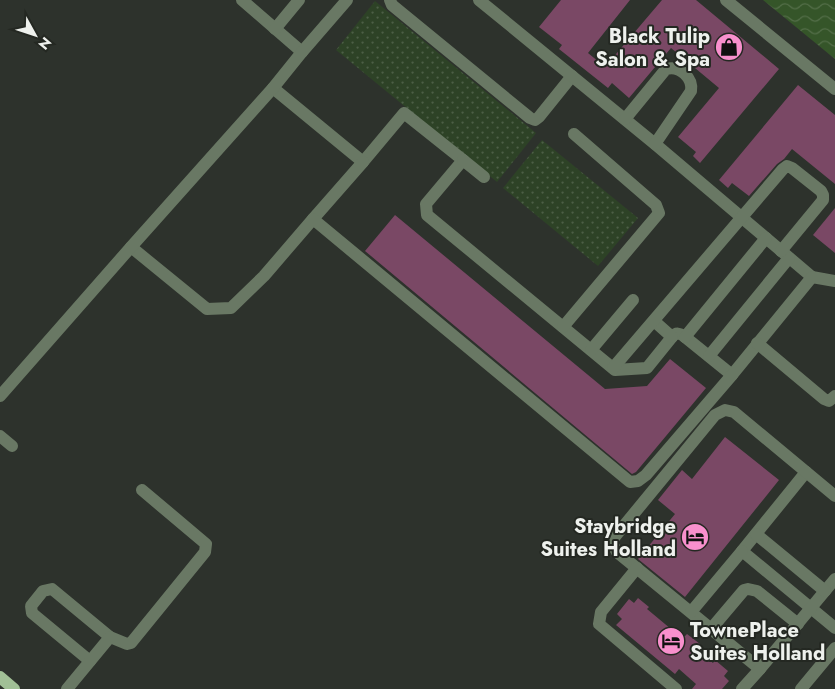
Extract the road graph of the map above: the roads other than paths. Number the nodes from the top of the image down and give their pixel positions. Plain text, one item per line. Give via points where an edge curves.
1 (242, 0) edge
2 (299, 0) edge
3 (347, 0) edge
4 (390, 0) edge
5 (479, 0) edge
6 (500, 0) edge
7 (726, 0) edge
8 (491, 10) junction
9 (275, 29) junction
10 (302, 52) junction
11 (572, 76) junction
12 (273, 88) junction
13 (835, 89) edge
14 (625, 119) junction
15 (574, 134) dead end
16 (655, 144) junction
17 (464, 160) junction
18 (363, 162) junction
19 (484, 177) dead end
20 (741, 218) junction
21 (314, 219) junction
22 (766, 238) junction
23 (131, 247) junction
24 (785, 255) junction
25 (812, 277) junction
26 (835, 281) edge
27 (633, 300) dead end
28 (654, 321) junction
29 (564, 327) junction
30 (679, 337) junction
31 (757, 343) junction
32 (591, 350) junction
33 (709, 356) junction
34 (613, 368) junction
35 (732, 375) junction
36 (0, 396) edge
37 (835, 396) edge
38 (0, 436) edge
39 (12, 446) dead end
40 (806, 472) junction
41 (142, 490) dead end
42 (835, 496) edge
43 (756, 534) junction
44 (742, 551) junction
45 (637, 568) junction
46 (835, 579) edge
47 (825, 591) junction
48 (812, 608) junction
49 (691, 612) junction
50 (798, 624) junction
51 (835, 628) edge
52 (711, 629) junction
53 (110, 637) junction
54 (835, 648) edge
55 (90, 661) junction
56 (760, 669) junction
57 (0, 677) edge
58 (14, 689) edge
59 (67, 689) edge
60 (676, 689) edge
61 (742, 689) edge
62 (801, 689) edge

1 - 9 street
2 - 9 street
3 - 10 street
4 - 11 street via 392,5 530,118 535,120 539,117
5 - 8 street
6 - 8 street
7 - 13 street
8 - 11 street
9 - 10 street
10 - 12 street
11 - 14 street
12 - 18 street
12 - 23 street
14 - 16 street
14 - 16 street via 666,69 686,75 692,85 691,91
15 - 29 street via 656,205 659,213
16 - 20 street
17 - 18 street via 404,113
17 - 19 street
17 - 29 street via 426,204 427,215
18 - 21 street
20 - 22 street
20 - 24 street via 787,166 821,191 823,200
20 - 28 street
21 - 23 street via 231,308 207,309
21 - 35 street via 630,482 646,476
22 - 24 street
22 - 30 street
23 - 36 street
24 - 25 street
24 - 33 street
25 - 26 street
25 - 31 street
27 - 32 street
28 - 30 street
28 - 34 street
29 - 32 street
30 - 33 street
30 - 34 street via 647,368
31 - 35 street
31 - 37 street via 824,399 829,401
32 - 34 street
33 - 35 street
38 - 39 street
40 - 42 street
40 - 43 street
40 - 45 street via 734,412 725,410 715,415 614,539 617,552
41 - 53 street via 206,544 205,552 131,643
43 - 44 street
43 - 47 street
44 - 48 street
44 - 49 street
45 - 49 street
45 - 60 street via 601,612 599,624
46 - 47 street
47 - 48 street
48 - 50 street
48 - 51 street
49 - 52 street
50 - 52 street via 757,590 748,588
50 - 56 street
52 - 56 street
53 - 55 street
53 - 55 street via 52,589 43,591 31,606 32,613
54 - 62 street
55 - 59 street
56 - 61 street
57 - 58 main road

